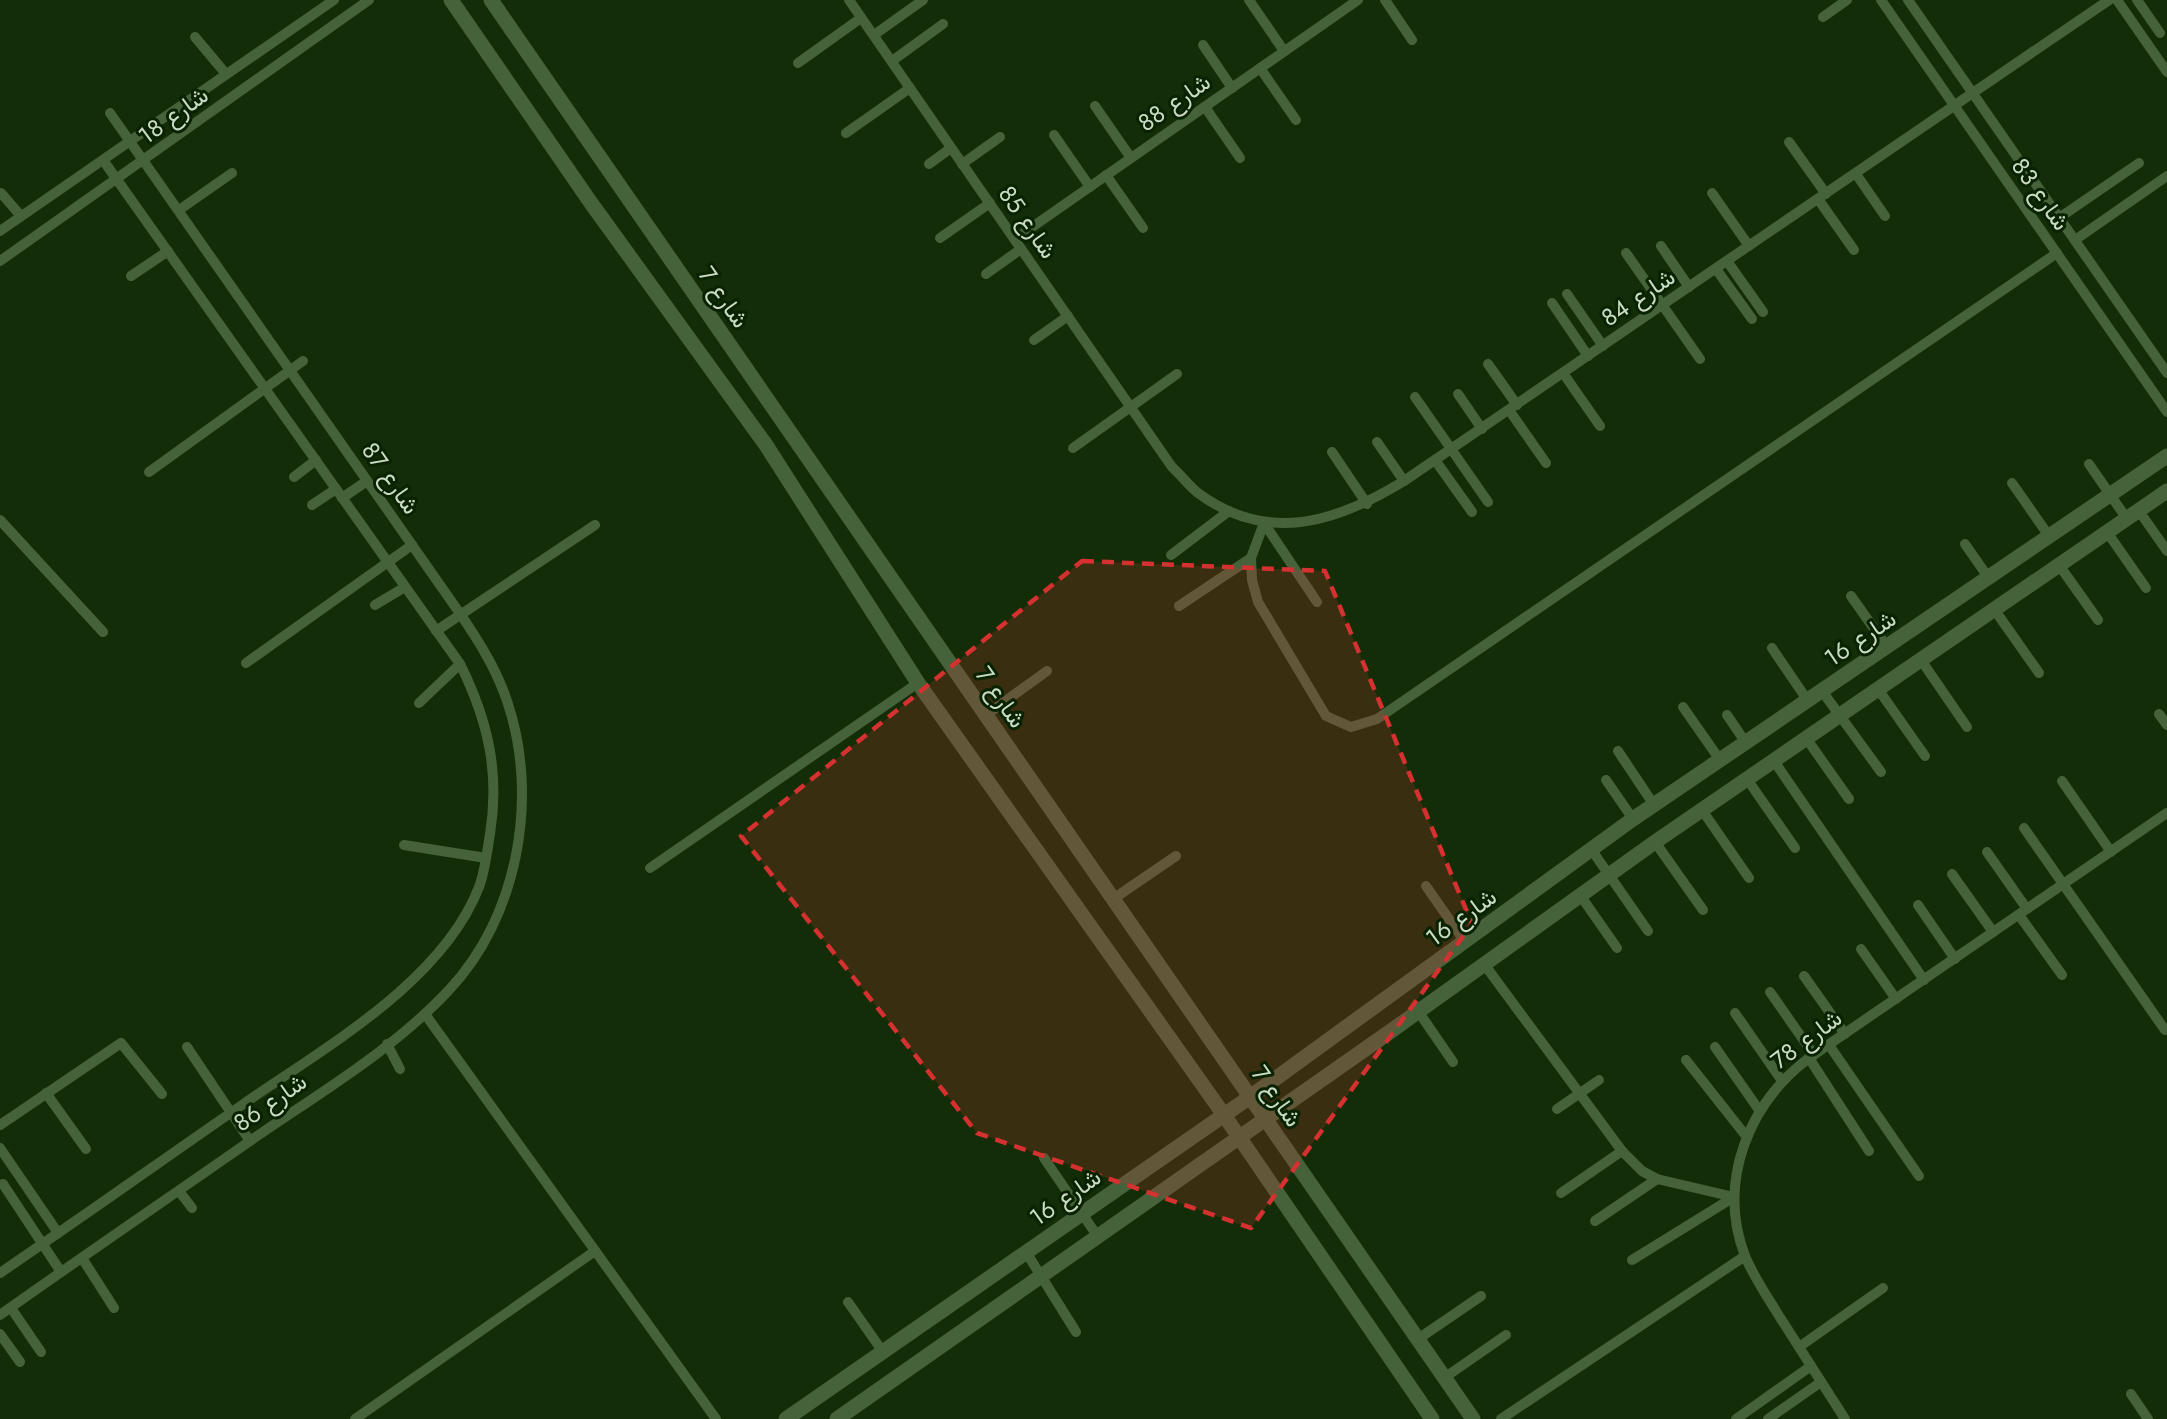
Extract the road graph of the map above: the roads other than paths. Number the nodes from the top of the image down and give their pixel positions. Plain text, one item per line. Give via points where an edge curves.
1 (334, 0) edge
2 (369, 0) edge
3 (451, 0) edge
4 (491, 0) edge
5 (849, 0) edge
6 (923, 0) edge
7 (1249, 0) edge
8 (1358, 0) edge
9 (1385, 0) edge
10 (1847, 0) edge
11 (1881, 0) edge
12 (1909, 0) edge
13 (2109, 0) edge
14 (2117, 0) edge
15 (2137, 0) edge
16 (1823, 17) dead end
17 (861, 18) junction
18 (943, 24) dead end
19 (2160, 33) dead end
20 (874, 35) junction
21 (195, 37) dead end
22 (1412, 40) dead end
23 (1203, 45) dead end
24 (1284, 51) junction
25 (892, 61) junction
26 (798, 63) dead end
27 (1260, 68) junction
28 (2167, 72) edge
29 (226, 74) junction
30 (910, 88) junction
31 (1232, 88) junction
32 (1973, 93) junction
33 (1095, 106) dead end
34 (1955, 106) junction
35 (1205, 107) junction
36 (110, 112) dead end
37 (1296, 120) dead end
38 (846, 133) dead end
39 (1054, 135) dead end
40 (1000, 137) dead end
41 (130, 141) junction
42 (1790, 142) dead end
43 (951, 148) junction
44 (1131, 158) junction
45 (1240, 158) dead end
46 (103, 159) junction
47 (144, 161) junction
48 (929, 164) dead end
49 (962, 164) junction
50 (2139, 164) dead end
51 (232, 172) dead end
52 (1856, 174) junction
53 (1106, 175) junction
54 (2167, 176) edge
55 (118, 180) junction
56 (1090, 187) junction
57 (1, 193) edge
58 (1712, 193) dead end
59 (1822, 197) junction
60 (990, 203) junction
61 (178, 210) junction
62 (21, 216) junction
63 (1885, 216) dead end
64 (2059, 218) junction
65 (1143, 228) dead end
66 (0, 231) edge
67 (940, 238) dead end
68 (2075, 240) junction
69 (1018, 244) junction
70 (1661, 246) dead end
71 (1749, 246) junction
72 (1854, 250) dead end
73 (168, 251) junction
74 (1626, 253) dead end
75 (2056, 253) junction
76 (0, 261) edge
77 (1727, 261) junction
78 (1716, 269) junction
79 (986, 274) dead end
80 (131, 276) dead end
81 (1689, 287) junction
82 (1567, 294) dead end
83 (1552, 303) dead end
84 (1662, 305) junction
85 (1763, 312) dead end
86 (1068, 316) junction
87 (1752, 319) dead end
88 (1034, 340) dead end
89 (1603, 346) junction
90 (1588, 356) junction
91 (1700, 359) dead end
92 (303, 362) dead end
93 (1488, 364) dead end
94 (290, 370) junction
95 (1563, 373) junction
96 (2167, 373) edge
97 (1177, 374) dead end
98 (265, 388) junction
99 (1458, 394) dead end
100 (1415, 397) dead end
101 (1131, 407) junction
102 (1513, 407) junction
103 (2167, 412) edge
104 (1600, 426) dead end
105 (1482, 429) junction
106 (1377, 442) dead end
107 (1073, 448) dead end
108 (1451, 449) junction
109 (1332, 453) dead end
110 (2167, 456) edge
111 (316, 460) junction
112 (1435, 460) junction
113 (1546, 463) dead end
114 (2089, 464) dead end
115 (1172, 467) joint
116 (149, 472) dead end
117 (294, 477) dead end
118 (367, 481) junction
119 (1404, 481) junction
120 (2012, 483) dead end
121 (2167, 491) edge
122 (339, 494) junction
123 (2110, 494) junction
124 (1488, 502) dead end
125 (1367, 504) junction
126 (312, 506) dead end
127 (1229, 511) junction
128 (1472, 512) dead end
129 (2133, 515) junction
130 (0, 520) edge
131 (1264, 523) junction
132 (594, 525) dead end
133 (2107, 532) junction
134 (2049, 536) junction
135 (1965, 544) dead end
136 (412, 545) junction
137 (2167, 551) edge
138 (1171, 555) dead end
139 (1251, 558) junction
140 (387, 562) junction
141 (2060, 565) junction
142 (1988, 578) junction
143 (405, 587) junction
144 (2146, 588) dead end
145 (1851, 596) dead end
146 (1317, 602) dead end
147 (375, 605) dead end
148 (1179, 606) dead end
149 (1994, 609) junction
150 (461, 615) junction
151 (2098, 620) dead end
152 (103, 632) dead end
153 (436, 632) junction
154 (1887, 647) junction
155 (1772, 648) dead end
156 (1921, 660) junction
157 (246, 663) dead end
158 (460, 664) junction
159 (1047, 671) dead end
160 (2038, 673) dead end
161 (918, 683) junction
162 (1878, 689) junction
163 (1822, 691) junction
164 (1808, 701) junction
165 (419, 703) dead end
166 (1683, 707) dead end
167 (2159, 714) dead end
168 (1727, 715) dead end
169 (1840, 715) junction
170 (986, 716) junction
171 (2167, 725) edge
172 (1968, 727) dead end
173 (1806, 738) junction
174 (1746, 743) junction
175 (1618, 751) dead end
176 (1925, 756) dead end
177 (1720, 760) junction
178 (1774, 760) junction
179 (1881, 772) dead end
180 (1747, 779) junction
181 (1606, 780) dead end
182 (2062, 781) dead end
183 (1848, 799) dead end
184 (1654, 805) junction
185 (1702, 810) junction
186 (2167, 813) edge
187 (1633, 819) junction
188 (2024, 828) dead end
189 (1656, 842) junction
190 (404, 845) dead end
191 (1795, 848) dead end
192 (1591, 849) junction
193 (1987, 852) dead end
194 (2111, 852) junction
195 (1176, 856) dead end
196 (486, 858) junction
197 (650, 868) dead end
198 (511, 874) joint
199 (1609, 874) junction
200 (1952, 874) dead end
201 (1749, 878) dead end
202 (2063, 884) junction
203 (1426, 886) dead end
204 (1580, 895) junction
205 (1113, 899) junction
206 (1918, 905) dead end
207 (1703, 910) dead end
208 (2023, 912) junction
209 (1648, 931) dead end
210 (1993, 932) junction
211 (1465, 942) junction
212 (1617, 948) dead end
213 (1861, 949) dead end
214 (1955, 958) junction
215 (1485, 964) junction
216 (2062, 975) dead end
217 (1804, 976) dead end
218 (1924, 980) junction
219 (1770, 992) dead end
220 (1896, 999) junction
221 (1375, 1008) junction
222 (1418, 1011) junction
223 (1735, 1013) dead end
224 (425, 1014) junction
225 (2165, 1029) dead end
226 (1391, 1031) junction
227 (1845, 1034) junction
228 (387, 1044) junction
229 (1829, 1045) junction
230 (187, 1047) dead end
231 (1715, 1047) dead end
232 (1812, 1057) junction
233 (1686, 1060) dead end
234 (1454, 1062) dead end
235 (400, 1069) dead end
236 (1599, 1080) dead end
237 (1782, 1081) junction
238 (46, 1093) junction
239 (1581, 1093) junction
240 (162, 1094) dead end
241 (1250, 1097) junction
242 (1557, 1109) dead end
243 (1759, 1110) junction
244 (231, 1113) junction
245 (1224, 1114) junction
246 (1265, 1119) junction
247 (0, 1125) edge
248 (1746, 1136) junction
249 (1239, 1137) junction
250 (250, 1141) junction
251 (0, 1148) edge
252 (86, 1149) dead end
253 (1622, 1151) junction
254 (1869, 1151) dead end
255 (1044, 1158) dead end
256 (1919, 1176) dead end
257 (1657, 1179) junction
258 (3, 1184) dead end
259 (179, 1191) junction
260 (1561, 1193) dead end
261 (1734, 1197) junction
262 (192, 1208) dead end
263 (1082, 1213) junction
264 (1595, 1221) dead end
265 (58, 1233) junction
266 (1098, 1237) junction
267 (43, 1244) junction
268 (596, 1251) junction
269 (1026, 1252) junction
270 (1746, 1256) junction
271 (82, 1258) junction
272 (1632, 1260) dead end
273 (61, 1272) junction
274 (0, 1273) edge
275 (1042, 1276) junction
276 (1883, 1288) dead end
277 (1480, 1296) dead end
278 (848, 1302) dead end
279 (10, 1308) junction
280 (114, 1308) dead end
281 (0, 1315) edge
282 (1076, 1332) dead end
283 (0, 1334) edge
284 (1506, 1335) dead end
285 (1418, 1338) junction
286 (1799, 1347) junction
287 (41, 1352) dead end
288 (883, 1352) junction
289 (20, 1362) dead end
290 (1811, 1366) junction
291 (1444, 1378) junction
292 (1821, 1382) junction
293 (2131, 1394) dead end
294 (792, 1417) edge
295 (355, 1419) edge
296 (716, 1419) edge
297 (837, 1419) edge
298 (1431, 1419) edge
299 (1473, 1419) edge
300 (1501, 1419) edge
301 (1736, 1419) edge
302 (1768, 1419) edge
303 (1845, 1419) edge
304 (2148, 1419) edge

1 - 29 lane, شارع 18
2 - 47 lane, شارع 18
3 - 161 street via 591,203 766,445
4 - 170 street, شارع 7
5 - 17 lane, شارع 85
6 - 20 lane
7 - 24 lane
8 - 24 lane, شارع 88
9 - 22 lane
10 - 16 lane
11 - 34 lane, شارع 83
12 - 32 lane, شارع 83
13 - 32 lane, شارع 84
14 - 28 lane
15 - 19 lane
17 - 20 lane, شارع 85
17 - 26 lane
18 - 25 lane
20 - 25 lane, شارع 85
21 - 29 lane
23 - 31 lane
24 - 27 lane, شارع 88
25 - 30 lane, شارع 85
27 - 31 lane, شارع 88
27 - 37 lane
29 - 41 lane, شارع 18
30 - 38 lane
30 - 43 lane, شارع 85
31 - 35 lane, شارع 88
32 - 34 lane, شارع 84
32 - 64 lane, شارع 83
33 - 44 lane
34 - 52 lane, شارع 84
34 - 75 lane, شارع 83
35 - 44 lane, شارع 88
35 - 45 lane
36 - 41 lane, شارع 87
39 - 56 lane
40 - 49 lane
41 - 46 lane, شارع 18
41 - 47 lane, شارع 87
42 - 59 lane
43 - 48 lane
43 - 49 lane, شارع 85
44 - 53 lane, شارع 88
46 - 55 lane
46 - 62 lane, شارع 18
47 - 55 lane, شارع 18
47 - 61 lane, شارع 87
49 - 60 lane, شارع 85
50 - 64 lane
51 - 61 lane
52 - 59 lane, شارع 84
52 - 63 lane
53 - 56 lane, شارع 88
53 - 65 lane
54 - 68 lane
55 - 73 lane
55 - 76 lane, شارع 18
56 - 69 lane, شارع 88
57 - 62 lane
58 - 71 lane
59 - 71 lane, شارع 84
59 - 72 lane
60 - 67 lane
60 - 69 lane, شارع 85
61 - 94 lane, شارع 87
62 - 66 lane, شارع 18
64 - 68 lane, شارع 83
68 - 96 lane, شارع 83
69 - 79 lane, شارع 88
69 - 86 lane, شارع 85
70 - 81 lane
71 - 77 lane, شارع 84
73 - 80 lane
73 - 98 lane
74 - 84 lane
75 - 103 lane, شارع 83
75 - 139 lane via 1377,719 1351,727 1326,716 1258,602
77 - 78 lane, شارع 84
77 - 85 lane
78 - 81 lane, شارع 84
78 - 87 lane
81 - 84 lane, شارع 84
82 - 89 lane
83 - 90 lane
84 - 89 lane, شارع 84
84 - 91 lane
86 - 88 lane
86 - 101 lane, شارع 85
89 - 90 lane, شارع 84
90 - 95 lane, شارع 84
92 - 94 lane
93 - 102 lane
94 - 98 lane
94 - 118 lane, شارع 87
95 - 102 lane, شارع 84
95 - 104 lane
97 - 101 lane
98 - 111 lane
98 - 116 lane
99 - 105 lane
100 - 108 lane
101 - 107 lane
101 - 115 lane, شارع 85
102 - 105 lane, شارع 84
102 - 113 lane
105 - 108 lane, شارع 84
106 - 119 lane
108 - 112 lane, شارع 84
108 - 124 lane
109 - 125 lane
110 - 123 street, شارع 16
111 - 117 lane
111 - 122 lane
112 - 119 lane, شارع 84
112 - 128 lane
114 - 123 lane
115 - 127 lane, شارع 84 via 1198,493
118 - 122 lane
118 - 136 lane, شارع 87
119 - 125 lane, شارع 84
120 - 134 lane
121 - 129 street
122 - 126 lane
122 - 140 lane
123 - 129 lane
123 - 134 street, شارع 16
125 - 131 lane, شارع 84 via 1303,523
127 - 131 lane, شارع 84
127 - 138 lane
129 - 133 street
129 - 137 lane
130 - 152 lane
131 - 139 lane
131 - 146 lane
132 - 150 lane
133 - 141 street
133 - 144 lane
134 - 142 street, شارع 16
135 - 142 lane
136 - 140 lane
136 - 150 lane, شارع 87
139 - 148 lane
140 - 143 lane
140 - 157 lane
141 - 149 street
141 - 151 lane
142 - 154 street, شارع 16
143 - 147 lane
143 - 153 lane
145 - 154 lane
149 - 156 street
149 - 160 lane
150 - 153 lane
150 - 198 lane, شارع 87 via 492,664 519,746 520,832
153 - 158 lane
154 - 163 street, شارع 16
155 - 164 lane
156 - 162 street
156 - 172 lane
158 - 165 lane
158 - 196 lane via 477,699 494,770 495,805
159 - 170 lane
161 - 197 lane
161 - 245 street
162 - 169 street
162 - 176 lane
163 - 164 street, شارع 16
163 - 169 lane
164 - 174 street, شارع 16
166 - 177 lane
167 - 171 lane
168 - 174 lane
169 - 173 street
169 - 179 lane
170 - 205 street, شارع 7
173 - 178 street
173 - 183 lane
174 - 177 street, شارع 16
175 - 184 lane
177 - 184 street, شارع 16
178 - 180 street
178 - 218 lane
180 - 185 street
180 - 191 lane
181 - 187 lane
182 - 194 lane
184 - 187 street, شارع 16
185 - 189 street
185 - 201 lane
186 - 194 lane, شارع 78
187 - 192 street, شارع 16
188 - 202 lane
189 - 199 street
189 - 207 lane
190 - 196 lane
192 - 199 lane
192 - 211 street, شارع 16
193 - 208 lane
194 - 202 lane, شارع 78
195 - 205 lane
196 - 244 lane, شارع 86 via 478,889 460,923 409,983 339,1038
198 - 224 lane, شارع 86 via 497,915 477,953 452,988
199 - 204 street
199 - 209 lane
200 - 210 lane
202 - 208 lane, شارع 78
202 - 225 lane
203 - 211 lane
204 - 212 lane
204 - 215 street
205 - 241 street, شارع 7
206 - 214 lane
208 - 210 lane, شارع 78
208 - 216 lane
210 - 214 lane, شارع 78
211 - 221 street, شارع 16
213 - 220 lane
214 - 218 lane, شارع 78
215 - 222 street
215 - 239 lane
217 - 227 lane
218 - 220 lane, شارع 78
219 - 232 lane
220 - 227 lane, شارع 78
221 - 226 street
221 - 241 street, شارع 16
222 - 226 street
222 - 234 lane
223 - 237 lane
224 - 228 lane, شارع 86
224 - 268 lane
226 - 246 street
227 - 229 lane, شارع 78
228 - 235 lane
228 - 250 lane, شارع 86
229 - 232 lane, شارع 78
229 - 256 lane
230 - 244 lane
231 - 243 lane
232 - 237 lane, شارع 78
232 - 254 lane
233 - 248 lane
236 - 239 lane
237 - 243 lane, شارع 78
238 - 240 lane via 121,1043
238 - 247 lane
238 - 252 lane
239 - 242 lane
239 - 253 lane
241 - 245 street, شارع 16
241 - 246 street, شارع 7
243 - 248 lane, شارع 78
244 - 250 lane
244 - 265 lane, شارع 86
245 - 249 street
245 - 263 street, شارع 16
246 - 249 street
246 - 285 street, شارع 7
248 - 261 lane, شارع 78 via 1737,1166
249 - 266 street
249 - 298 street
250 - 259 lane, شارع 86
251 - 265 lane
253 - 257 lane via 1642,1171
253 - 260 lane
255 - 263 lane
257 - 261 lane
257 - 264 lane
258 - 267 lane
259 - 262 lane
259 - 271 lane, شارع 86
261 - 270 lane, شارع 78 via 1737,1227
261 - 272 lane
263 - 266 lane
263 - 269 street, شارع 16
265 - 267 lane, شارع 86
266 - 275 street
267 - 273 lane
267 - 274 lane, شارع 86
268 - 295 lane
268 - 296 lane
269 - 275 lane
269 - 288 street, شارع 16
270 - 286 lane, شارع 78
270 - 300 lane
271 - 273 lane, شارع 86
271 - 280 lane
273 - 279 lane, شارع 86
275 - 282 lane
275 - 297 street
276 - 286 lane
277 - 285 lane
278 - 288 lane
279 - 281 lane, شارع 86
279 - 287 lane
283 - 289 lane
284 - 291 lane
285 - 291 street, شارع 7
286 - 290 lane, شارع 78
288 - 294 street, شارع 16
290 - 292 lane, شارع 78
290 - 301 lane
291 - 299 street, شارع 7
292 - 302 lane
292 - 303 lane, شارع 78
293 - 304 lane

